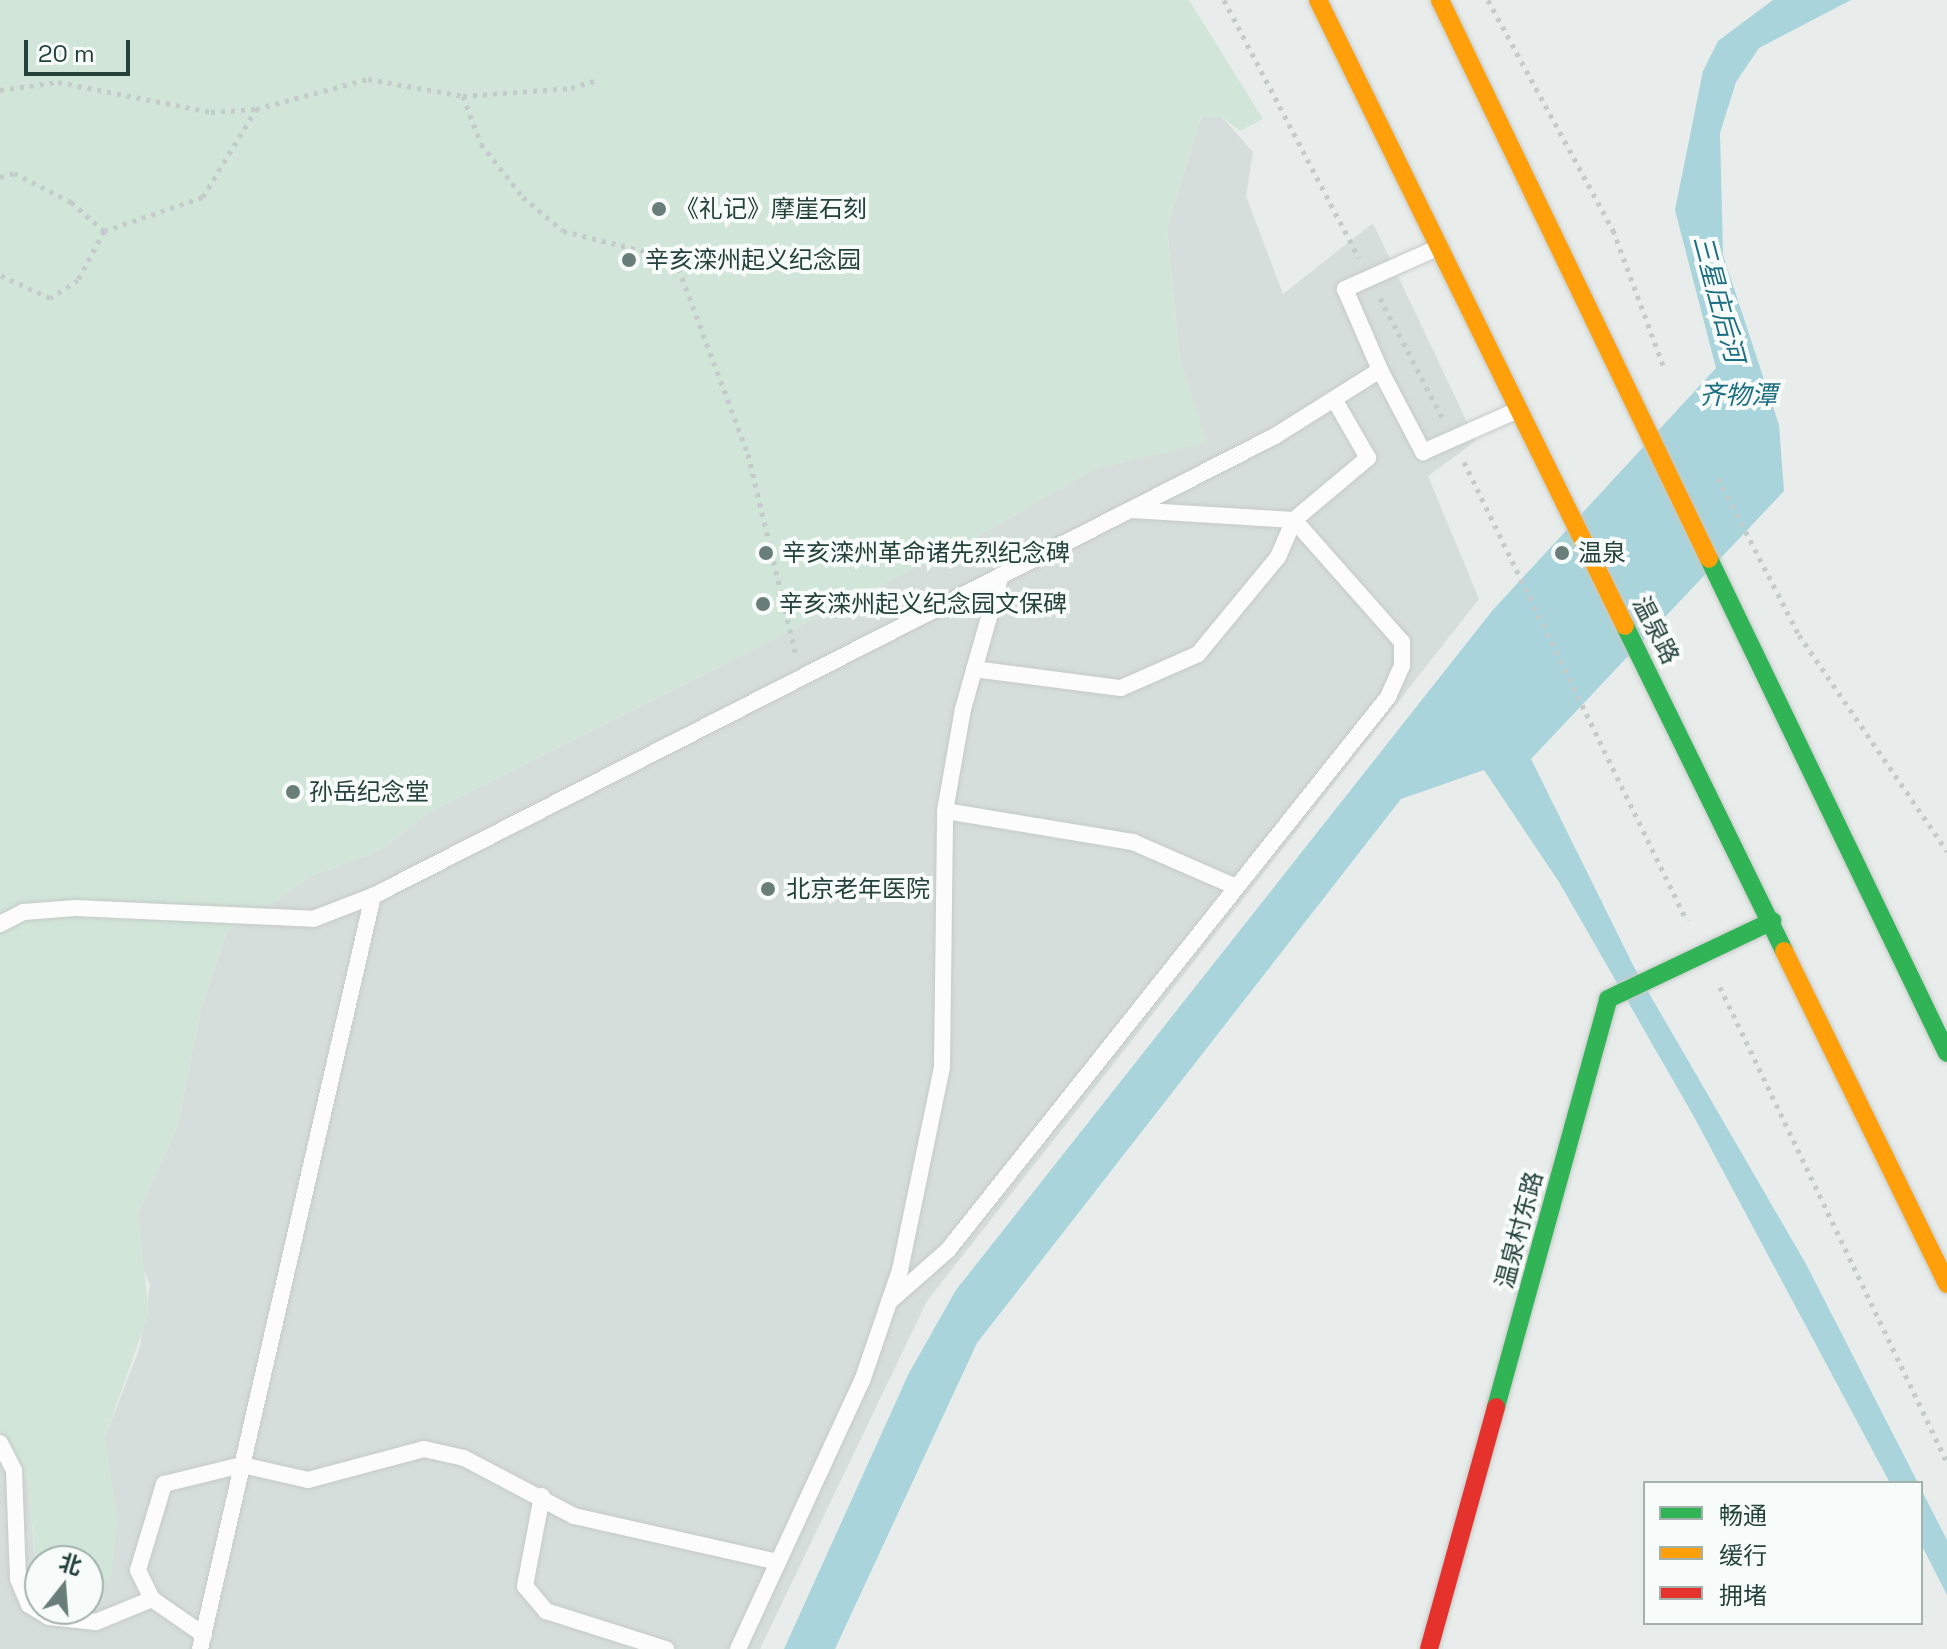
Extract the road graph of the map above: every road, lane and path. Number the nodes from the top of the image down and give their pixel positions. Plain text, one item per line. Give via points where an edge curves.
1 (1318, 0) edge
2 (1440, 0) edge
3 (1488, 0) edge
4 (600, 79) dead end
5 (0, 90) edge
6 (463, 96) junction
7 (256, 109) junction
8 (0, 177) edge
9 (104, 231) junction
10 (1442, 246) junction
11 (0, 275) edge
12 (1380, 370) junction
13 (1668, 378) dead end
14 (1334, 399) junction
15 (1519, 409) junction
16 (1715, 474) dead end
17 (1131, 510) junction
18 (1294, 520) junction
19 (1515, 571) dead end
20 (1001, 575) junction
21 (974, 669) junction
22 (800, 673) junction
23 (945, 811) junction
24 (1947, 851) edge
25 (1236, 887) junction
26 (373, 896) junction
27 (1772, 921) junction
28 (0, 924) edge
29 (1703, 952) junction
30 (1947, 1053) edge
31 (1947, 1284) edge
32 (889, 1302) junction
33 (0, 1443) edge
34 (1947, 1462) edge
35 (242, 1465) junction
36 (542, 1496) junction
37 (778, 1562) junction
38 (152, 1599) junction
39 (202, 1642) edge
40 (666, 1649) edge
41 (738, 1649) edge
42 (1429, 1649) edge

1 - 10 main road, 温泉路
2 - 30 main road via 1629,382
3 - 13 path via 1613,230
4 - 6 path via 571,88
5 - 7 path via 58,82 211,112
6 - 7 path via 368,79
6 - 22 path via 481,144 523,197 563,231 675,259 748,454
7 - 9 path via 203,197
8 - 9 path via 14,173 71,202
9 - 11 path via 78,280 50,298
10 - 12 lane via 1345,289
10 - 15 main road, 温泉路
12 - 14 lane
12 - 15 lane via 1423,452
14 - 17 lane
14 - 18 lane via 1368,458
15 - 27 main road, 温泉路
16 - 24 path via 1799,635
17 - 18 lane
17 - 20 lane
18 - 21 lane via 1278,557 1198,654 1121,688
18 - 25 lane via 1402,642 1402,666 1388,697
19 - 29 path
20 - 21 lane
20 - 22 lane
21 - 23 lane
22 - 26 lane
23 - 25 lane via 1133,842
23 - 32 lane via 942,1067
25 - 32 lane via 948,1250
26 - 28 lane via 313,919 75,908 24,912
26 - 35 lane
27 - 29 main road, 温泉村东路
27 - 31 main road, 温泉路
29 - 34 path
29 - 42 main road, 温泉村东路 via 1608,999
32 - 37 lane via 862,1381
33 - 38 lane via 14,1470 18,1579 29,1605 49,1617 96,1622
35 - 36 lane via 308,1480 424,1449 464,1458
35 - 38 lane via 164,1484 138,1570
35 - 39 lane
36 - 37 lane via 574,1516 642,1536
36 - 40 lane via 525,1586 546,1611
37 - 41 lane
38 - 39 lane

